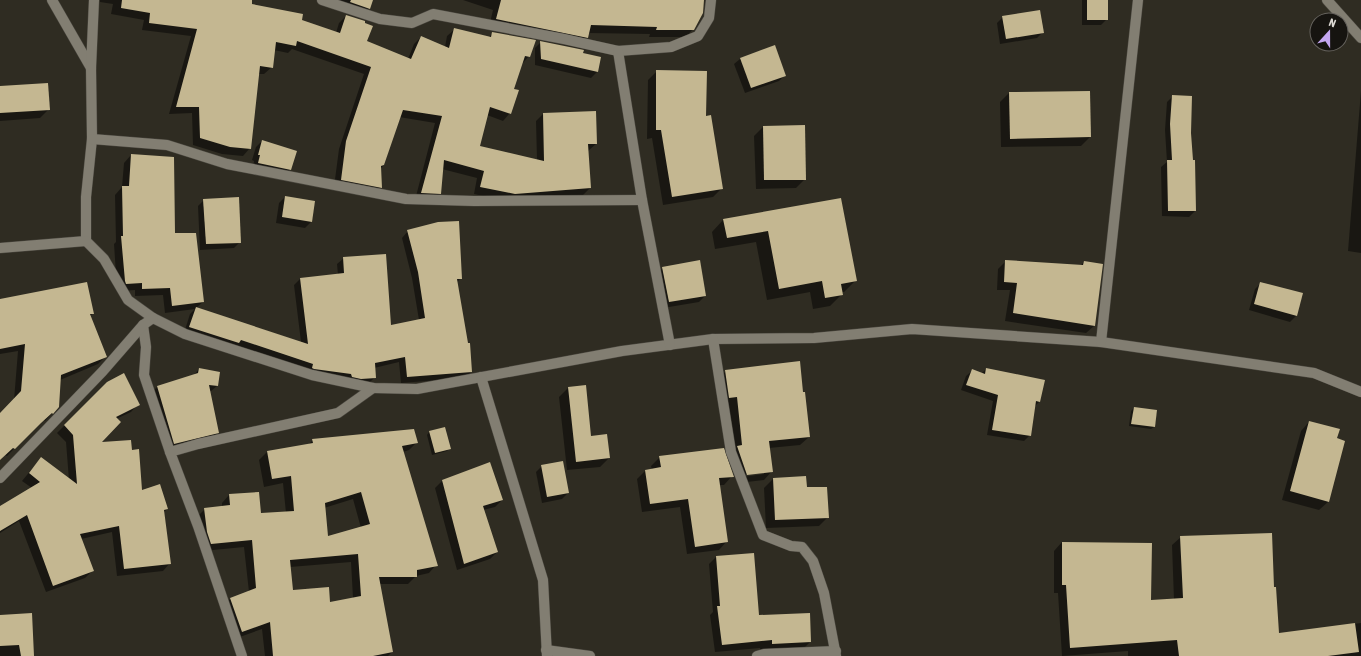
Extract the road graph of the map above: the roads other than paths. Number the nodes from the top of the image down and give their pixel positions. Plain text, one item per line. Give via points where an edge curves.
1 (52, 0) edge
2 (94, 0) edge
3 (322, 0) edge
4 (710, 0) edge
5 (1138, 0) edge
6 (1327, 0) edge
7 (1361, 38) edge
8 (618, 51) junction
9 (91, 68) junction
10 (92, 139) junction
11 (642, 200) junction
12 (86, 241) junction
13 (0, 248) edge
14 (153, 318) junction
15 (143, 325) junction
16 (713, 339) junction
17 (1102, 342) junction
18 (670, 345) junction
19 (481, 377) junction
20 (373, 388) junction
21 (1361, 392) edge
22 (170, 452) junction
23 (0, 478) edge
24 (547, 653) edge
25 (836, 653) edge
26 (242, 656) edge
27 (590, 656) edge
28 (757, 656) edge

1 - 9 street
2 - 9 street
3 - 8 street via 380,19 412,23 433,14
4 - 8 street via 709,18 698,36 672,47
5 - 17 street
6 - 7 street
8 - 11 street
9 - 10 street
10 - 11 street via 167,145 227,164 406,199
10 - 12 street via 86,196
11 - 18 street
12 - 13 street
12 - 14 street via 104,259 128,300
14 - 15 street
14 - 20 street via 184,334 312,375
15 - 22 street via 146,347 144,375
15 - 23 street via 103,371
16 - 17 street via 814,338 912,329
16 - 18 street
16 - 25 street via 731,452 763,535 791,546 802,547 813,560 824,593
17 - 21 street via 1314,373
18 - 19 street via 622,351
19 - 20 street via 417,389
19 - 24 street via 543,580
20 - 22 street via 338,413
22 - 26 street
24 - 27 street
25 - 28 street

